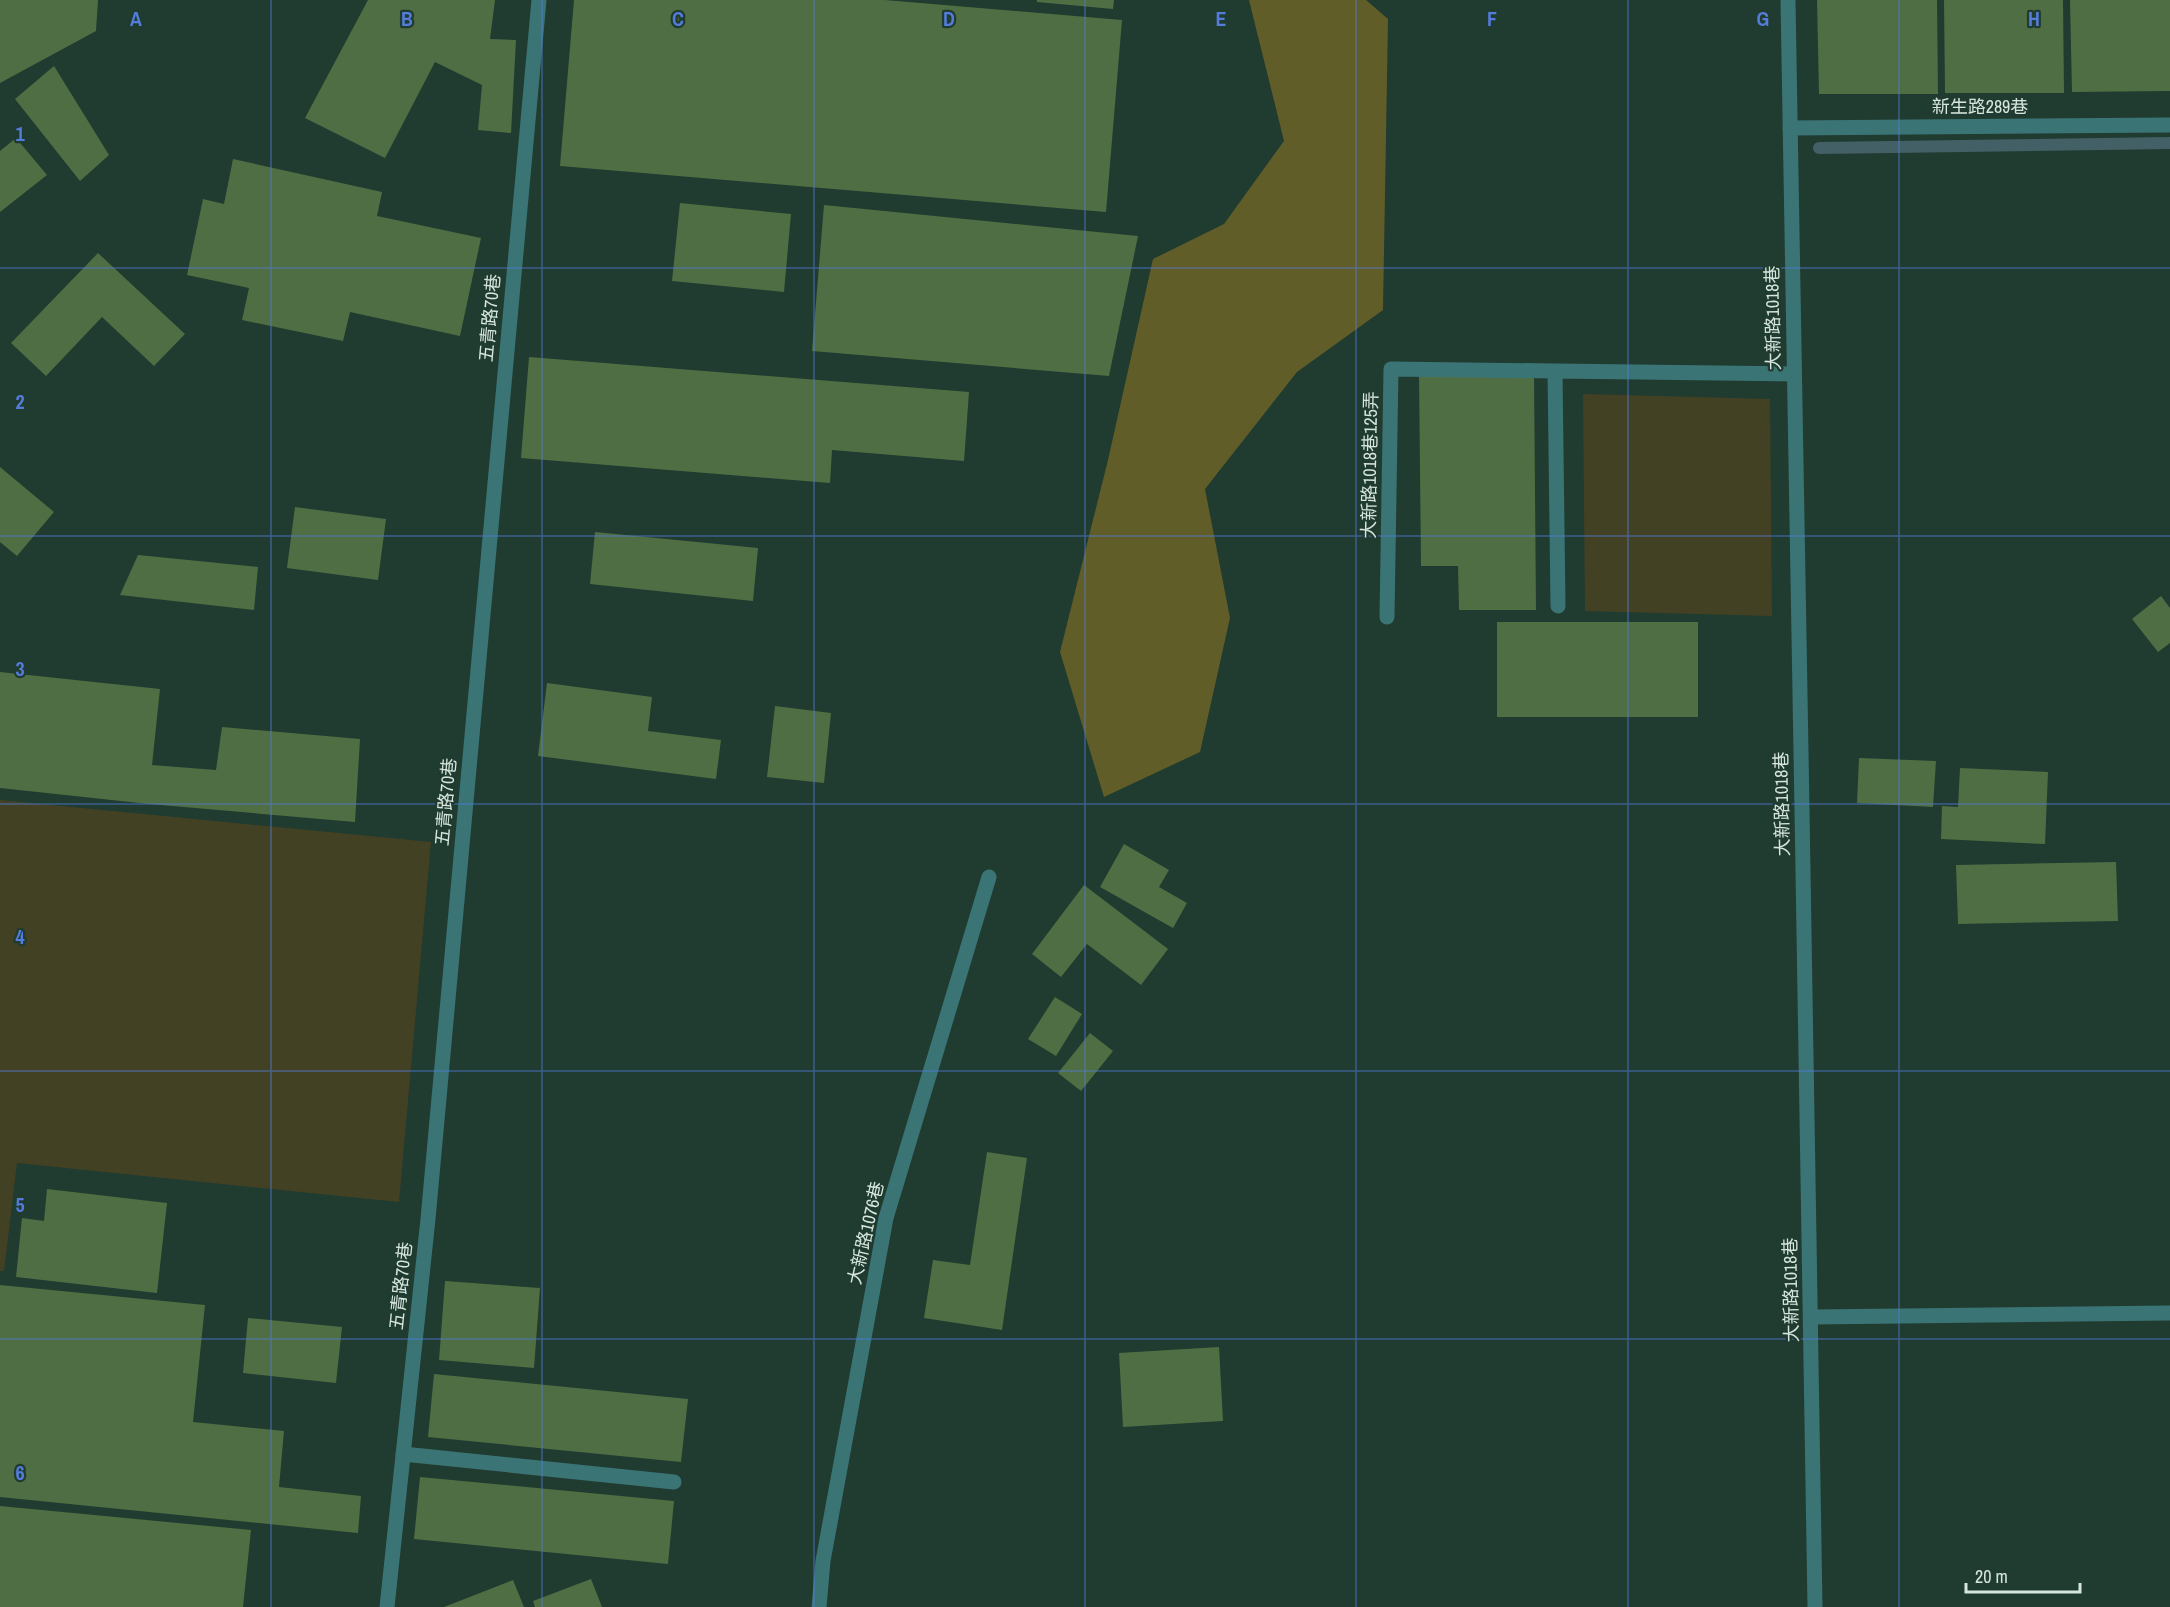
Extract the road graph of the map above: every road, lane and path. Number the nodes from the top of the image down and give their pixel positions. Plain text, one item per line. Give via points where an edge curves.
1 (539, 0) edge
2 (1788, 0) edge
3 (2170, 125) edge
4 (1790, 128) junction
5 (1555, 370) junction
6 (1793, 374) junction
7 (1558, 606) dead end
8 (1387, 617) dead end
9 (989, 877) dead end
10 (2170, 1313) edge
11 (1812, 1317) junction
12 (403, 1454) junction
13 (674, 1482) dead end
14 (387, 1607) edge
15 (819, 1607) edge
16 (1815, 1607) edge

1 - 12 street, 五青路70巷 via 428,1219
2 - 4 street, 大新路1018巷
3 - 4 street, 新生路289巷
4 - 6 street, 大新路1018巷
5 - 6 street, 大新路1018巷125弄
5 - 7 street
5 - 8 street, 大新路1018巷125弄 via 1391,369
6 - 11 street, 大新路1018巷
9 - 15 street, 大新路1076巷 via 886,1218 823,1561
10 - 11 street
11 - 16 street, 大新路1018巷
12 - 13 street
12 - 14 street, 五青路70巷

